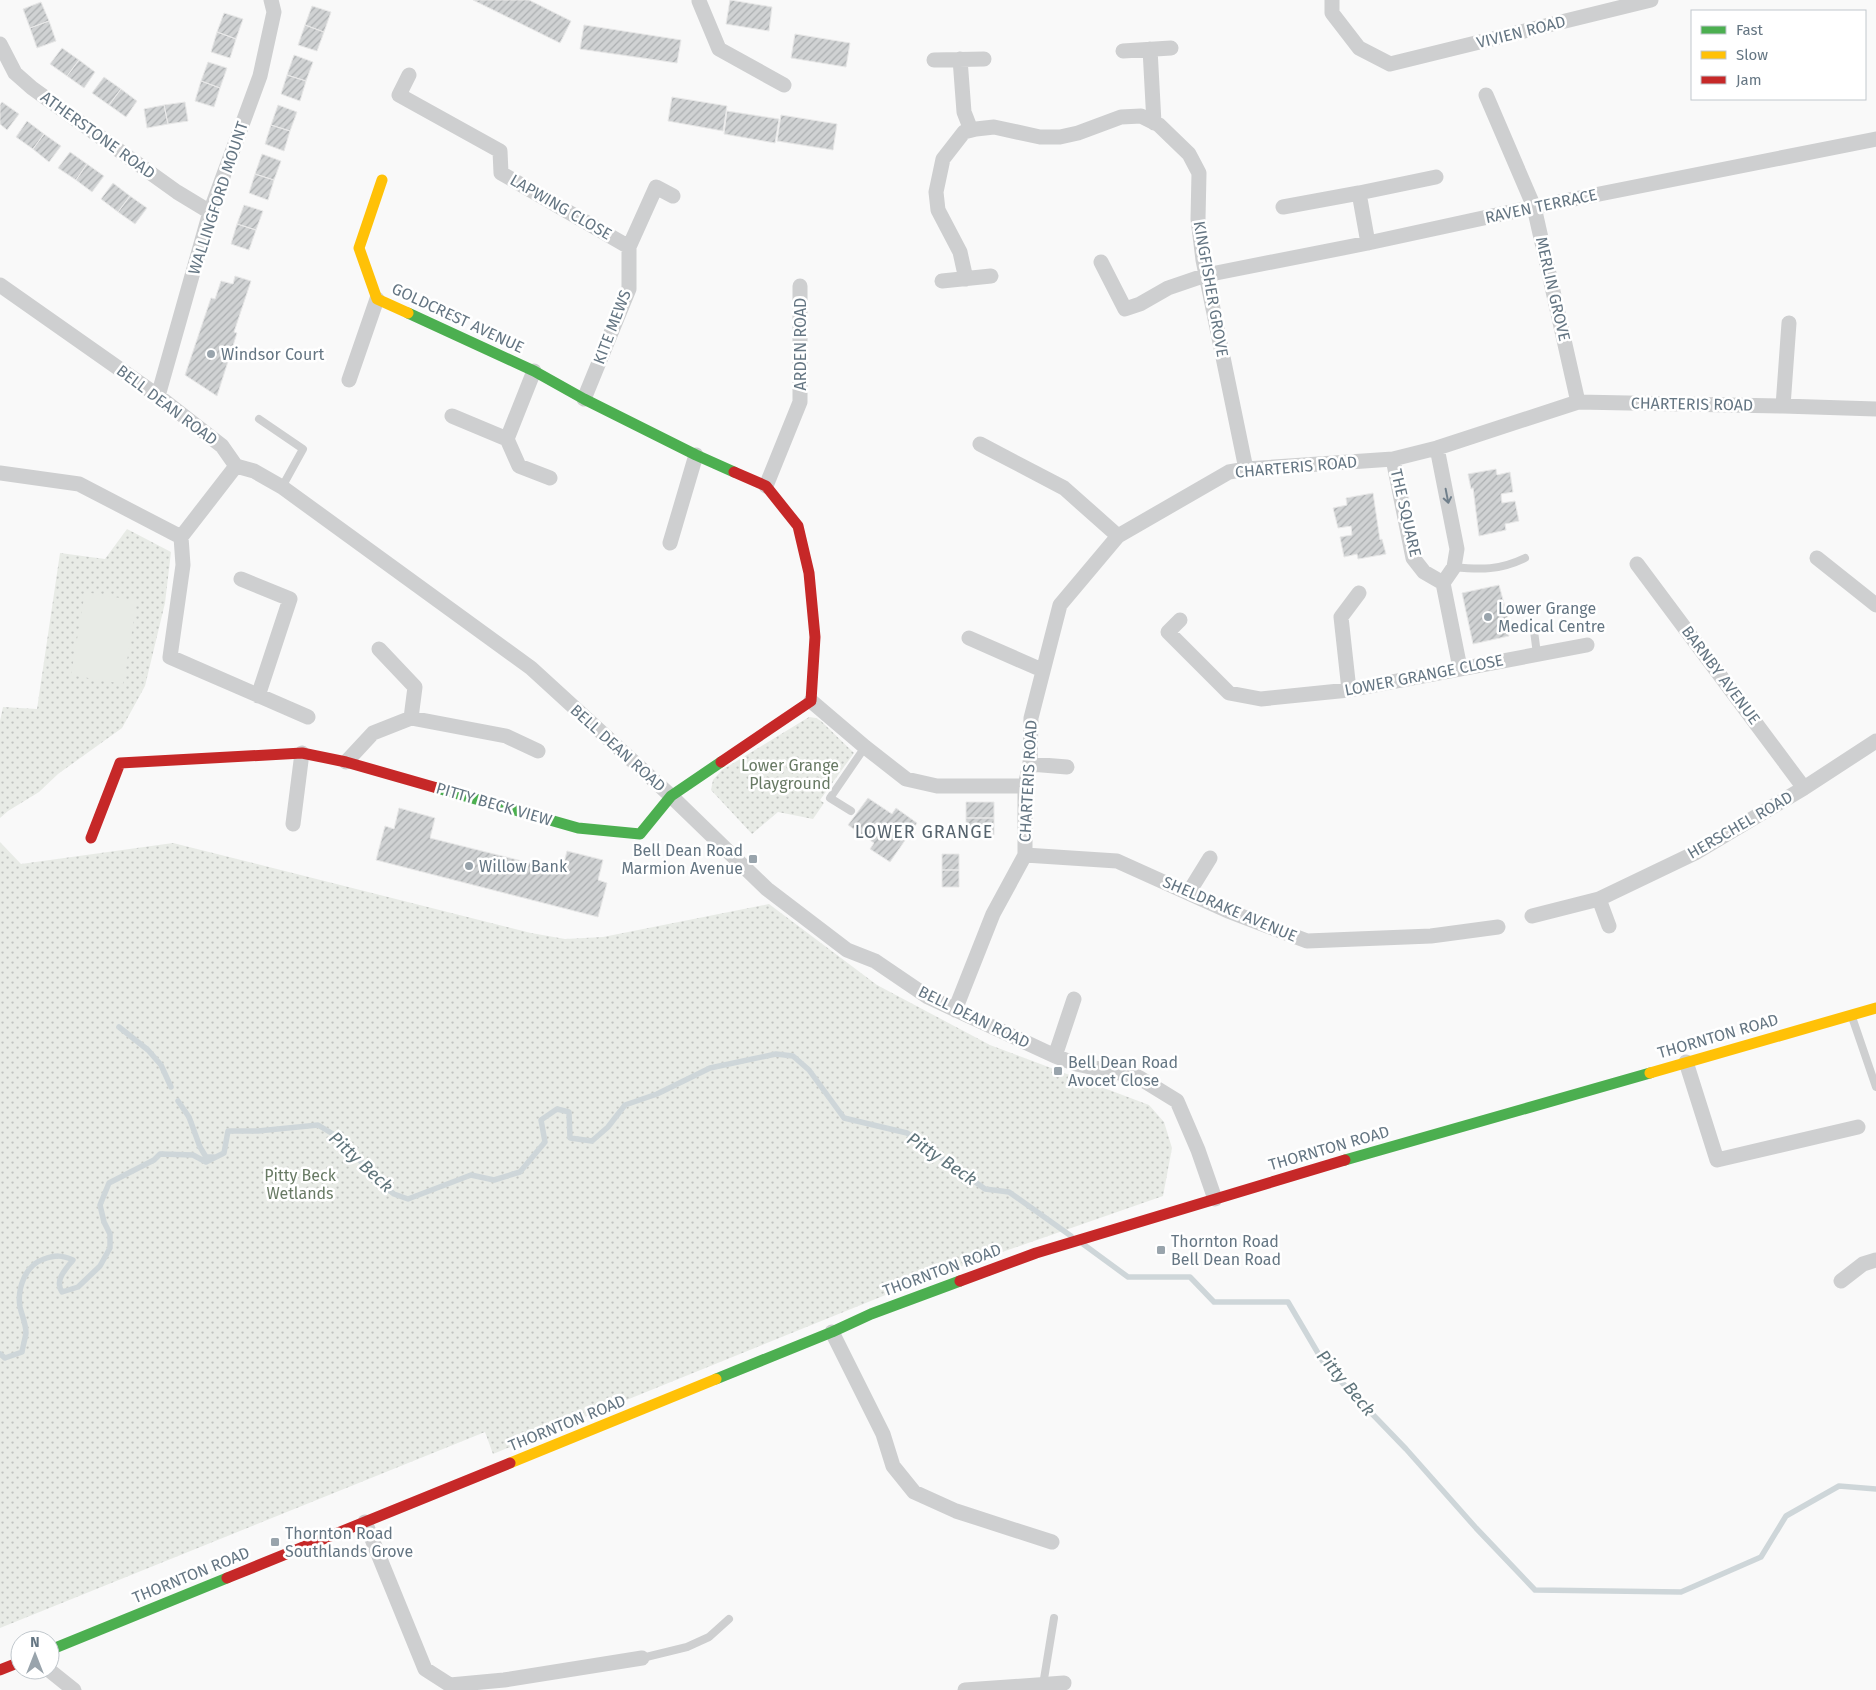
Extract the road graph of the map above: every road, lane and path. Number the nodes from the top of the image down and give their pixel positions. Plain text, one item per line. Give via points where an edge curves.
1 (271, 0) edge
2 (696, 0) edge
3 (1332, 0) edge
4 (1651, 0) edge
5 (0, 44) edge
6 (1171, 48) dead end
7 (1150, 49) junction
8 (1123, 51) dead end
9 (984, 58) dead end
10 (960, 59) junction
11 (934, 60) dead end
12 (409, 75) dead end
13 (784, 85) dead end
14 (1486, 95) dead end
15 (1154, 123) junction
16 (971, 130) junction
17 (1876, 139) edge
18 (1436, 177) dead end
19 (382, 180) dead end
20 (1359, 193) junction
21 (673, 196) dead end
22 (1283, 207) dead end
23 (1534, 207) junction
24 (210, 212) junction
25 (1368, 243) junction
26 (629, 247) junction
27 (1101, 262) dead end
28 (1206, 275) junction
29 (990, 276) dead end
30 (966, 279) junction
31 (942, 281) dead end
32 (0, 284) edge
33 (800, 286) dead end
34 (377, 299) junction
35 (1789, 323) dead end
36 (534, 371) junction
37 (349, 380) dead end
38 (158, 396) junction
39 (584, 398) junction
40 (1578, 402) junction
41 (1783, 406) junction
42 (1876, 409) edge
43 (452, 416) dead end
44 (259, 419) dead end
45 (507, 439) junction
46 (980, 444) dead end
47 (1437, 448) junction
48 (696, 455) junction
49 (1393, 459) junction
50 (236, 466) junction
51 (1246, 469) junction
52 (0, 474) edge
53 (550, 478) dead end
54 (766, 486) junction
55 (282, 487) junction
56 (181, 536) junction
57 (1118, 536) junction
58 (670, 543) dead end
59 (1525, 558) dead end
60 (1817, 558) dead end
61 (1637, 564) dead end
62 (1454, 567) junction
63 (241, 579) dead end
64 (1443, 583) junction
65 (1359, 593) dead end
66 (1876, 605) edge
67 (1180, 620) dead end
68 (1534, 631) dead end
69 (969, 638) dead end
70 (1587, 645) dead end
71 (379, 649) dead end
72 (1537, 654) junction
73 (1460, 668) junction
74 (1042, 670) junction
75 (1349, 690) junction
76 (258, 696) junction
77 (811, 701) junction
78 (308, 717) dead end
79 (411, 718) junction
80 (1876, 741) edge
81 (865, 747) junction
82 (538, 751) dead end
83 (302, 753) junction
84 (346, 762) junction
85 (1030, 764) junction
86 (1067, 767) dead end
87 (1025, 786) junction
88 (1804, 788) junction
89 (671, 796) junction
90 (851, 812) dead end
91 (293, 824) dead end
92 (91, 838) dead end
93 (1025, 855) junction
94 (1210, 858) dead end
95 (1189, 892) junction
96 (1599, 899) junction
97 (1532, 916) dead end
98 (1609, 926) dead end
99 (1498, 927) dead end
100 (1074, 998) dead end
101 (1876, 1008) edge
102 (955, 1010) junction
103 (1851, 1015) junction
104 (1055, 1056) junction
105 (1686, 1062) junction
106 (1875, 1084) edge
107 (1858, 1127) dead end
108 (1215, 1199) junction
109 (1876, 1260) edge
110 (1842, 1281) dead end
111 (832, 1332) junction
112 (365, 1522) junction
113 (1052, 1542) dead end
114 (1054, 1618) dead end
115 (729, 1619) dead end
116 (60, 1646) edge
117 (642, 1658) joint
118 (60, 1679) edge
119 (1064, 1683) dead end
120 (1044, 1685) junction
121 (74, 1690) edge
122 (965, 1690) edge

1 - 24 street, WALLINGFORD MOUNT via 274,12 260,76
2 - 13 street via 719,49
3 - 4 street, VIVIEN ROAD via 1332,13 1360,48 1390,64
5 - 24 street, ATHERSTONE ROAD via 15,73 32,88
6 - 7 street
7 - 8 street
7 - 15 street
9 - 10 street
10 - 11 street
10 - 16 street via 964,112
12 - 26 street, LAPWING CLOSE via 399,95 500,151 501,173
14 - 23 street, MERLIN GROVE
15 - 16 street, KINGFISHER GROVE via 1141,116 1121,117 1060,137 1040,137 994,128
15 - 28 street, KINGFISHER GROVE via 1189,154 1199,173 1198,219
16 - 30 street via 964,132 943,159 936,192 938,210 960,252
17 - 23 street, RAVEN TERRACE
18 - 20 street
19 - 34 main road, GOLDCREST AVENUE via 359,248
20 - 22 street
20 - 25 street
21 - 26 street, KITE MEWS via 656,187
23 - 25 street, RAVEN TERRACE
23 - 40 street, MERLIN GROVE
24 - 38 street, WALLINGFORD MOUNT
25 - 28 street, RAVEN TERRACE
26 - 39 street, KITE MEWS via 629,289
27 - 28 street, RAVEN TERRACE via 1125,309 1168,288
28 - 51 street, KINGFISHER GROVE
29 - 30 street
30 - 31 street
32 - 38 street, BELL DEAN ROAD
33 - 54 street, ARDEN ROAD via 800,402
34 - 36 main road, GOLDCREST AVENUE
34 - 37 street
35 - 41 street
36 - 39 main road, GOLDCREST AVENUE
36 - 45 street
38 - 50 street, BELL DEAN ROAD via 222,446
39 - 48 main road, GOLDCREST AVENUE
40 - 41 street, CHARTERIS ROAD
40 - 47 street, CHARTERIS ROAD
41 - 42 street, CHARTERIS ROAD
43 - 45 street
44 - 55 lane via 303,448
45 - 53 street via 518,466
46 - 57 street via 1064,488
47 - 49 street, CHARTERIS ROAD
47 -> 62 street via 1457,549
48 - 54 main road, GOLDCREST AVENUE
48 - 58 street
49 - 51 street, CHARTERIS ROAD
49 - 64 street, THE SQUARE via 1413,558 1424,572
50 - 55 street, BELL DEAN ROAD via 254,471
50 - 56 street
51 - 57 street, CHARTERIS ROAD via 1229,472
52 - 56 street via 79,484
54 - 77 main road via 798,526 809,573 815,637
55 - 89 street, BELL DEAN ROAD via 531,668
56 - 76 street via 183,565 170,657
57 - 74 street, CHARTERIS ROAD via 1060,605
59 - 62 lane via 1510,565 1482,570
60 - 66 street
61 - 88 street, BARNBY AVENUE
62 - 64 street
63 - 76 street via 290,600
64 - 73 street
65 - 75 street via 1341,617
67 - 75 street, LOWER GRANGE CLOSE via 1168,632 1229,693 1261,700
68 - 72 lane
69 - 74 street
70 - 72 street, LOWER GRANGE CLOSE
71 - 79 street via 415,687
72 - 73 street, LOWER GRANGE CLOSE
73 - 75 street, LOWER GRANGE CLOSE
74 - 85 street, CHARTERIS ROAD via 1031,718
76 - 78 street
77 - 81 street
77 - 89 main road
79 - 82 street via 506,736
79 - 84 street via 373,733
80 - 88 street, HERSCHEL ROAD
81 - 87 street via 906,779 937,786
81 - 90 lane via 830,798
83 - 84 main road, PITTY BECK VIEW
83 - 91 street
83 - 92 main road, PITTY BECK VIEW via 120,763
84 - 89 main road, PITTY BECK VIEW via 578,828 640,834
85 - 86 street
85 - 87 street, CHARTERIS ROAD
87 - 93 street, CHARTERIS ROAD
88 - 96 street, HERSCHEL ROAD via 1695,853
89 - 102 street, BELL DEAN ROAD via 767,890 847,950 875,962 928,997
93 - 95 street, SHELDRAKE AVENUE via 1117,861
93 - 102 street, CHARTERIS ROAD via 993,914
94 - 95 street
95 - 99 street, SHELDRAKE AVENUE via 1228,911 1307,941 1431,936
96 - 97 street, HERSCHEL ROAD
96 - 98 street
100 - 104 street
101 - 103 main road, THORNTON ROAD
102 - 104 street, BELL DEAN ROAD
103 - 105 main road, THORNTON ROAD
103 - 106 lane
104 - 108 street, BELL DEAN ROAD via 1076,1064 1138,1077 1177,1101
105 - 107 street via 1717,1160
105 - 108 main road, THORNTON ROAD
108 - 111 main road, THORNTON ROAD via 1036,1253 871,1314
109 - 110 street via 1863,1264
111 - 112 main road, THORNTON ROAD
111 - 113 street via 883,1434 893,1466 914,1492 956,1511
112 - 116 main road, THORNTON ROAD
112 - 117 street via 425,1669 450,1685 504,1680
114 - 120 lane
115 - 117 lane via 709,1637
118 - 121 street
119 - 120 street
120 - 122 street

